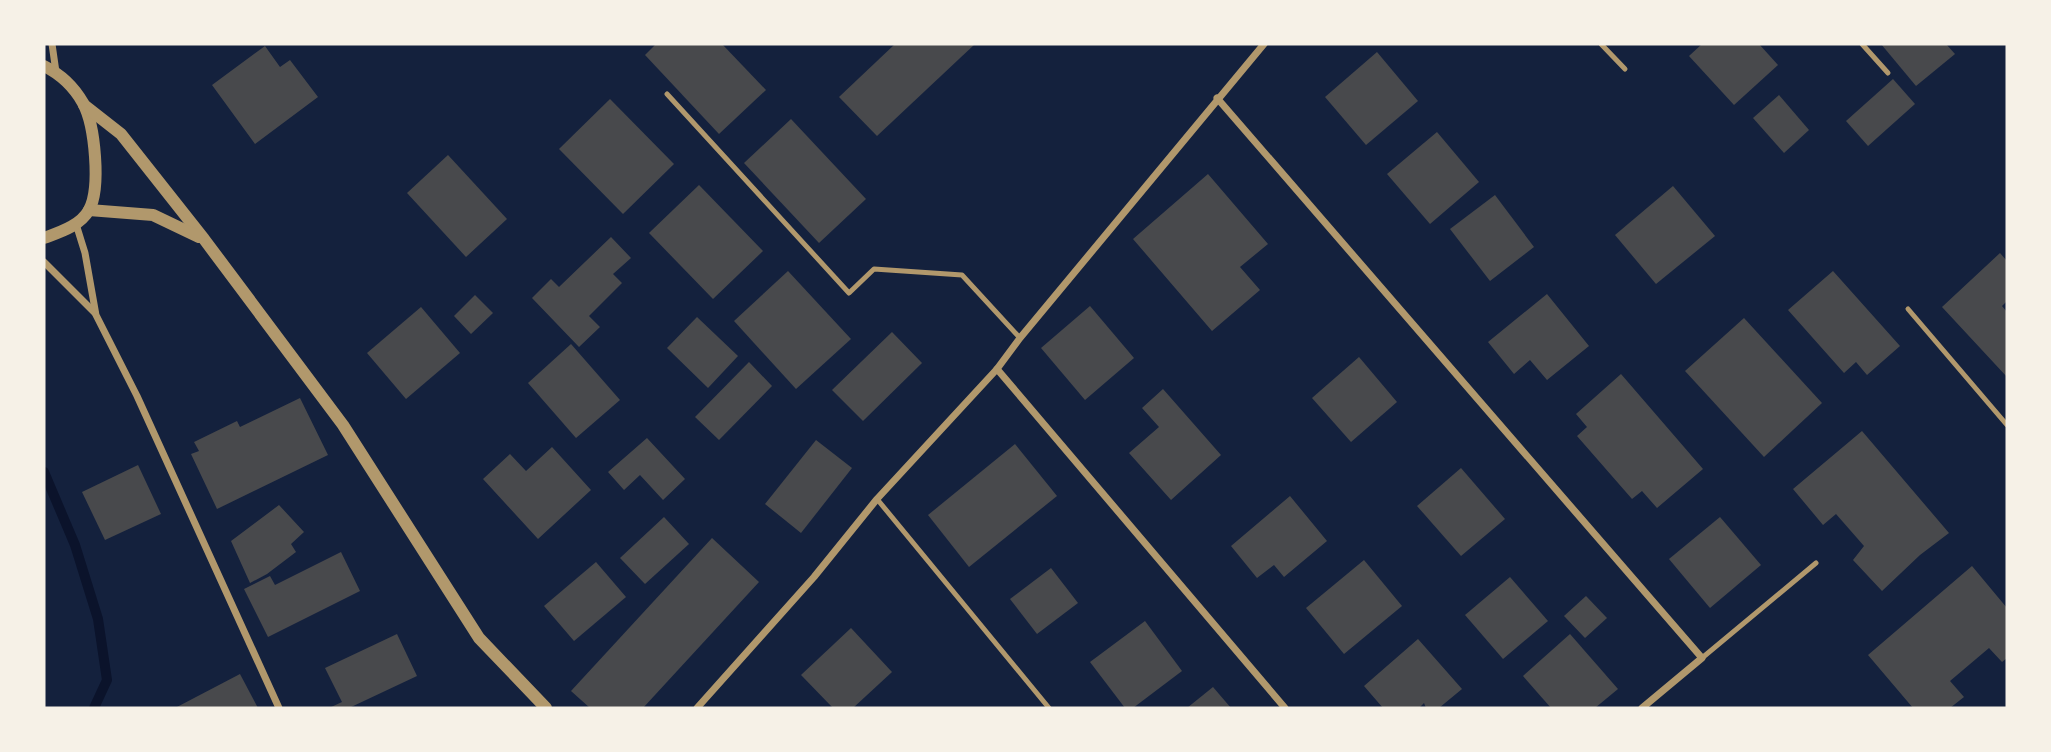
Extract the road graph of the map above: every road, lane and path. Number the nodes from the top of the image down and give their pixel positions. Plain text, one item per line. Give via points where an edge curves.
1 (52, 44) edge
2 (1264, 44) edge
3 (1601, 44) edge
4 (1861, 44) edge
5 (44, 66) edge
6 (1625, 69) dead end
7 (57, 73) junction
8 (1888, 73) dead end
9 (667, 94) dead end
10 (1217, 98) junction
11 (84, 105) junction
12 (89, 209) junction
13 (76, 224) junction
14 (44, 238) edge
15 (204, 239) junction
16 (44, 262) edge
17 (1908, 309) dead end
18 (96, 315) junction
19 (1020, 338) junction
20 (997, 369) junction
21 (2007, 425) edge
22 (877, 499) junction
23 (1816, 563) dead end
24 (1702, 658) junction
25 (279, 708) edge
26 (546, 708) edge
27 (697, 708) edge
28 (1049, 708) edge
29 (1285, 708) edge
30 (1642, 708) edge

1 - 7 street
2 - 10 street
3 - 6 lane
4 - 8 lane
5 - 7 street
7 - 11 street
9 - 19 lane via 849,293 874,269 962,275
10 - 19 street
10 - 24 street
11 - 12 street via 96,153
11 - 15 street via 121,134
12 - 13 street
12 - 15 street via 153,215
13 - 14 street
13 - 18 street
15 - 26 street via 343,425 479,638
16 - 18 street
17 - 21 lane
18 - 25 street
19 - 20 street
20 - 22 street
20 - 29 street
22 - 27 street
22 - 28 lane
23 - 24 lane
24 - 30 street

